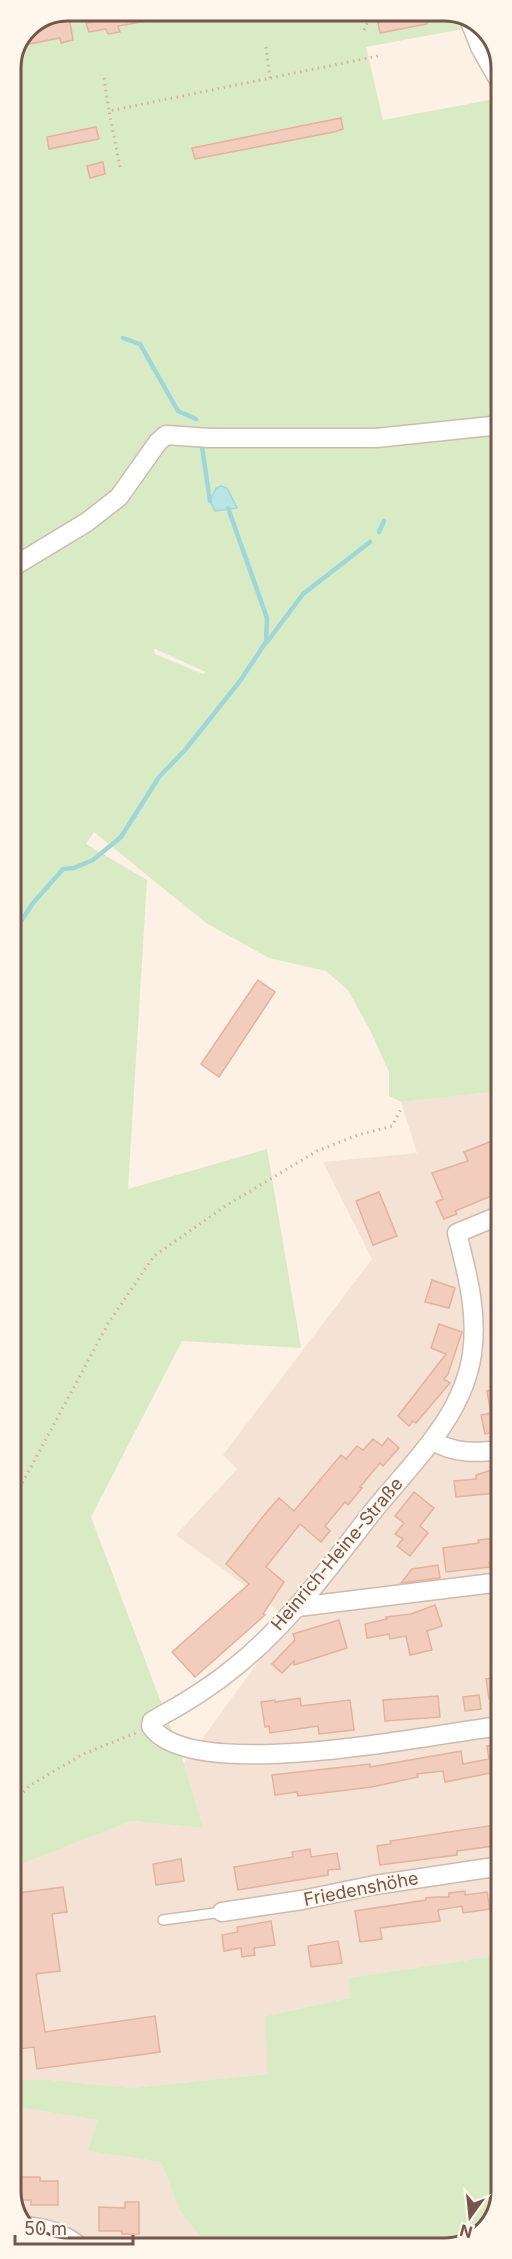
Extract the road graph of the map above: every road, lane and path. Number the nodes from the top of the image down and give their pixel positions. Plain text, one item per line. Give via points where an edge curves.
1 (368, 21) edge
2 (364, 30) dead end
3 (474, 32) edge
4 (266, 46) dead end
5 (378, 56) dead end
6 (491, 66) edge
7 (104, 78) dead end
8 (270, 78) junction
9 (109, 111) junction
10 (120, 167) dead end
11 (491, 426) edge
12 (21, 562) edge
13 (401, 1109) dead end
14 (491, 1219) edge
15 (433, 1441) junction
16 (491, 1451) edge
17 (21, 1485) edge
18 (491, 1583) edge
19 (298, 1607) junction
20 (151, 1726) junction
21 (491, 1727) edge
22 (21, 1794) edge
23 (491, 1868) edge
24 (222, 1912) joint
25 (163, 1920) dead end
26 (38, 2227) edge
27 (69, 2238) edge

1 - 2 path
3 - 6 street
4 - 8 path
5 - 8 path
7 - 9 path
8 - 9 path
9 - 10 path
11 - 12 street via 376,438 166,435 119,497 87,522
13 - 17 path via 392,1126 317,1151 227,1205 154,1256 109,1322
14 - 15 street, Heinrich-Heine-Straße via 457,1233 472,1290 472,1355 464,1384
15 - 16 street via 456,1451
15 - 19 street, Heinrich-Heine-Straße
18 - 19 street
19 - 20 street, Heinrich-Heine-Straße via 235,1667
20 - 21 street via 180,1745 240,1755 351,1748
20 - 22 path via 83,1754
23 - 24 street, Friedenshöhe
24 - 25 lane
26 - 27 street

